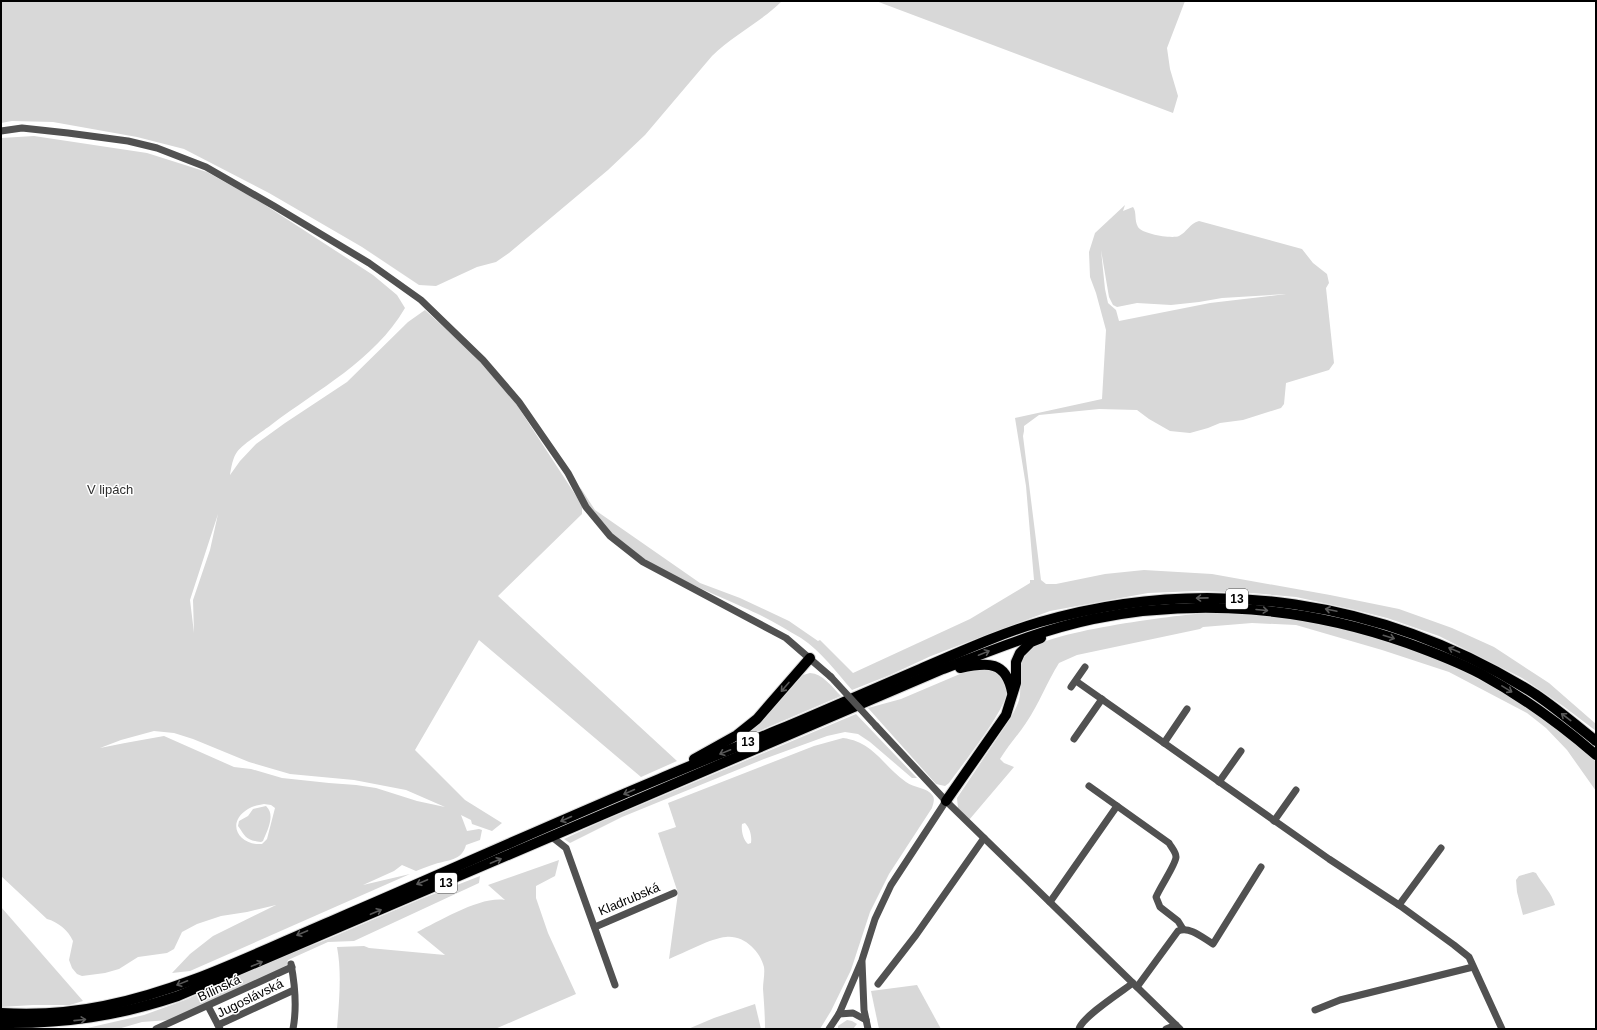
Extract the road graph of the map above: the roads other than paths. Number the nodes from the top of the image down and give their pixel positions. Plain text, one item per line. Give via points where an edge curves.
1 (1, 131) edge
2 (1174, 609) junction
3 (810, 658) junction
4 (1085, 667) dead end
5 (1076, 681) junction
6 (1071, 687) dead end
7 (1012, 697) junction
8 (1102, 699) junction
9 (871, 701) junction
10 (1187, 709) dead end
11 (1074, 739) dead end
12 (1596, 741) edge
13 (1164, 743) junction
14 (1241, 752) dead end
15 (1596, 755) edge
16 (657, 780) junction
17 (1219, 782) junction
18 (1089, 786) dead end
19 (1296, 790) dead end
20 (946, 801) junction
21 (1118, 806) junction
22 (1274, 821) junction
23 (552, 837) junction
24 (984, 838) junction
25 (1441, 848) dead end
26 (1261, 867) dead end
27 (674, 893) dead end
28 (1050, 902) junction
29 (1399, 906) junction
30 (595, 926) junction
31 (1183, 929) junction
32 (862, 960) junction
33 (1473, 967) junction
34 (878, 984) dead end
35 (615, 985) dead end
36 (1135, 985) junction
37 (294, 990) junction
38 (208, 1006) junction
39 (1315, 1010) dead end
40 (1, 1013) edge
41 (839, 1014) junction
42 (866, 1020) junction
43 (1, 1023) edge
44 (219, 1027) edge
45 (1178, 1027) edge
46 (156, 1029) edge
47 (293, 1029) edge
48 (829, 1029) edge
49 (868, 1029) edge
50 (1079, 1029) edge
51 (1166, 1029) edge
52 (1502, 1029) edge

1 - 3 street via 22,128 68,133 128,141 172,153 213,171 369,263 421,300 483,360 519,402 568,473 586,507 610,536 643,562 786,638
2 - 7 highway via 1064,632 1031,642 1020,653 1016,662 1016,683
9 -> 2 highway, 13 via 943,669 1039,633 1093,619
2 -> 15 highway, 13 via 1219,608 1282,612 1329,620 1400,640 1456,662 1508,690 1561,725
3 -> 16 highway via 757,719 737,735
3 - 20 street, bridge via 831,677
4 - 5 street
5 - 6 street
5 - 8 street
7 - 9 highway via 1006,674 1000,669 984,664 959,668 894,696
7 - 20 highway via 1006,715
8 - 11 street
8 - 13 street
9 - 23 highway, 13
10 - 13 street
12 -> 16 highway, 13 via 1538,696 1486,665 1402,630 1350,615 1304,606 1248,599 1193,598 1091,610 1011,632
13 - 17 street
14 - 17 street
16 -> 40 highway, 13 via 176,986 98,1007 49,1013
17 - 22 street
18 - 21 street
19 - 22 street
20 - 24 street
20 - 32 street via 891,885 875,919
21 - 28 street
21 - 31 street via 1169,843 1174,851 1176,858 1173,866 1156,897 1160,907 1178,921
22 - 29 street
23 - 30 street, Kladrubská via 566,848
43 -> 23 highway, 13 via 85,1020 132,1010 178,996
24 - 28 street
24 - 34 street
25 - 29 street
26 - 31 street via 1213,944 1190,930
27 - 30 street, Kladrubská
28 - 36 street
29 - 33 street via 1469,957
30 - 35 street, Kladrubská
31 - 36 street via 1173,936
32 - 41 street
32 - 42 street
33 - 39 street via 1340,1000
33 - 52 street
36 - 45 street
36 - 50 street via 1088,1017
37 - 38 street, Bílinská via 292,966
37 - 44 street, Jugoslávská
37 - 47 street
38 - 44 street
38 - 46 street, Bílinská
41 - 42 street via 853,1013
41 - 48 street
42 - 49 street
45 - 51 street

